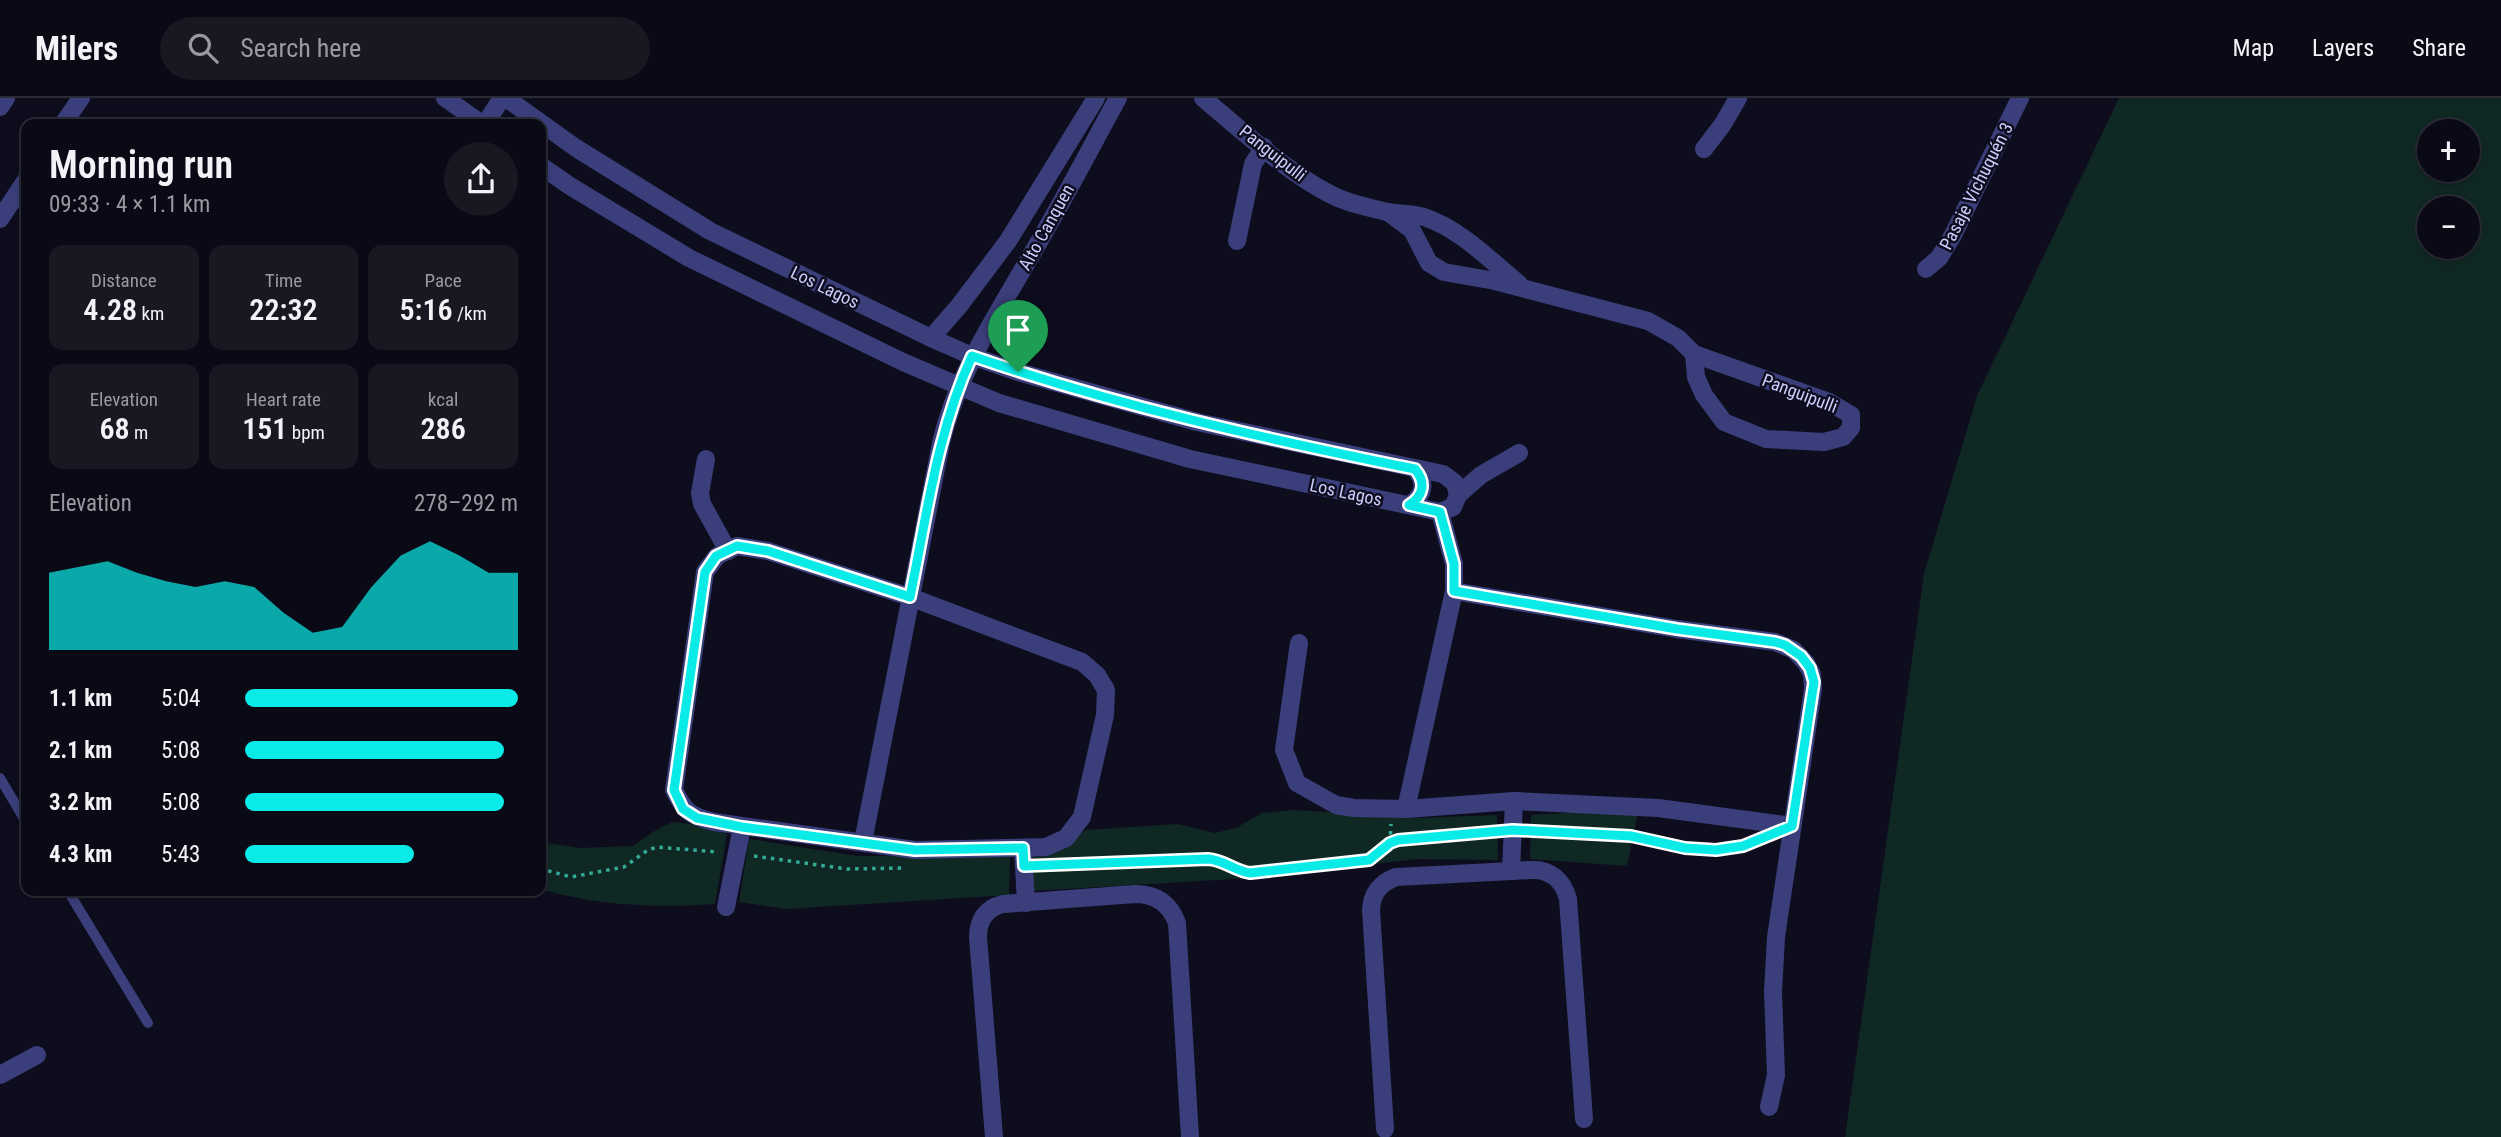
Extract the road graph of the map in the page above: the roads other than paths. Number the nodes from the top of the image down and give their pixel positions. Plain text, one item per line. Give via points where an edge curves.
1 (6, 98) edge
2 (81, 98) edge
3 (445, 98) edge
4 (504, 98) edge
5 (1096, 98) edge
6 (1118, 98) edge
7 (1203, 98) edge
8 (1738, 98) edge
9 (2020, 98) edge
10 (0, 107) edge
11 (67, 119) edge
12 (476, 119) edge
13 (487, 119) edge
14 (534, 119) edge
15 (546, 127) edge
16 (1264, 147) junction
17 (1704, 149) dead end
18 (546, 169) edge
19 (21, 188) edge
20 (1388, 212) junction
21 (0, 219) edge
22 (1009, 241) junction
23 (1237, 241) dead end
24 (1032, 254) junction
25 (1926, 269) dead end
26 (1525, 289) junction
27 (931, 338) junction
28 (1694, 354) junction
29 (972, 356) junction
30 (958, 386) junction
31 (1520, 453) dead end
32 (706, 459) dead end
33 (1415, 469) junction
34 (1458, 495) junction
35 (1409, 505) junction
36 (1440, 512) junction
37 (727, 551) junction
38 (1454, 591) junction
39 (910, 597) junction
40 (1299, 643) dead end
41 (0, 778) edge
42 (1514, 801) junction
43 (1406, 809) junction
44 (21, 814) edge
45 (1792, 826) junction
46 (742, 827) junction
47 (863, 842) junction
48 (1024, 857) junction
49 (1511, 871) junction
50 (71, 896) edge
51 (1026, 903) junction
52 (726, 906) dead end
53 (148, 1023) dead end
54 (37, 1055) dead end
55 (0, 1075) edge
56 (1769, 1107) dead end
57 (1584, 1119) dead end
58 (1385, 1129) dead end
59 (994, 1137) edge
60 (1190, 1137) edge

1 - 10 street
2 - 11 street
3 - 12 street
4 - 13 street
4 - 14 street, Los Lagos
5 - 22 street, Alto Canquen
6 - 24 street, Alto Canquen
7 - 16 street, Panguipulli
8 - 17 street
9 - 25 street, Pasaje Vichuquén 3 via 1953,235
15 - 27 street, Los Lagos via 710,231
16 - 20 street, Panguipulli via 1338,198
16 - 23 street via 1252,164
18 - 30 street, Los Lagos via 689,258
19 - 21 street
20 - 26 street, Panguipulli via 1422,216 1445,226
20 - 26 street, Panguipulli via 1412,230 1429,262 1444,272
22 - 24 street
22 - 27 street, Alto Canquen
24 - 29 street, Alto Canquen
26 - 28 street, Panguipulli via 1648,321 1678,338
27 - 29 street, Los Lagos
28 - 28 street, Panguipulli via 1696,377 1724,422 1766,439 1824,442 1843,437 1851,428 1851,415 1829,402
29 - 30 street, Alto Canquen
29 - 33 street, Los Lagos via 1197,422
30 - 35 street, Los Lagos via 999,403 1190,459
30 - 39 street, Alto Canquen via 941,443
31 - 34 street via 1481,475
32 - 37 street via 702,504
33 - 34 street, Los Lagos via 1443,474 1455,483
33 - 35 street via 1422,478 1422,491
34 - 36 street via 1453,507
35 - 36 street, Los Lagos
36 - 38 street via 1454,564
37 - 39 street via 737,546 768,551
37 - 46 street via 716,556 705,572 674,790 683,809 697,818
38 - 43 street
38 - 45 street via 1775,642 1794,650 1810,668 1814,682
39 - 47 street, Alto Canquen
39 - 48 street via 1082,662 1106,690 1105,715 1082,817 1066,838
40 - 43 street via 1284,751 1297,783 1336,805
41 - 44 lane
42 - 43 street
42 - 45 street via 1658,808
42 - 49 street
45 - 56 street via 1775,951 1776,1075
46 - 47 street
46 - 52 street
47 - 48 street
48 - 51 street
49 - 57 street via 1545,872 1558,879 1566,891
49 - 58 street via 1396,877 1376,891 1371,910
50 - 53 lane
51 - 59 street via 991,908 978,928
51 - 60 street via 1145,894 1169,907 1179,932
54 - 55 street

